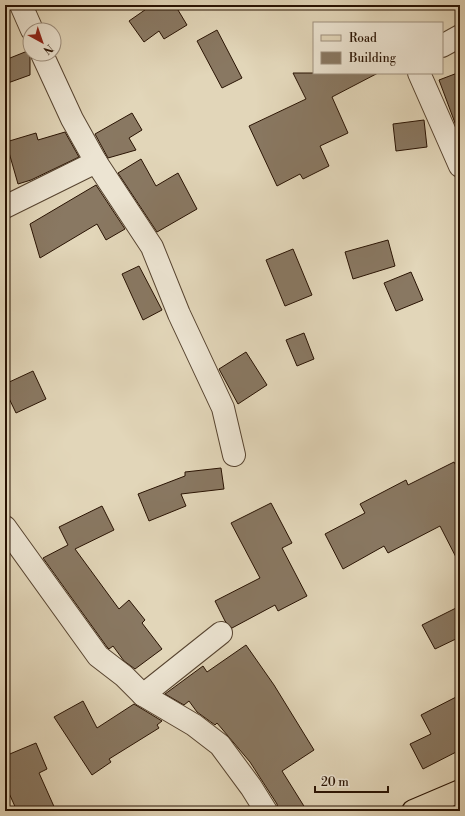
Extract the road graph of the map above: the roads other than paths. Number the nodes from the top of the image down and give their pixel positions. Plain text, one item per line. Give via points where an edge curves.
1 (22, 5) edge
2 (29, 22) edge
3 (460, 36) edge
4 (443, 45) edge
5 (46, 62) edge
6 (419, 74) edge
7 (96, 162) junction
8 (460, 166) edge
9 (5, 206) edge
10 (234, 455) dead end
11 (5, 527) edge
12 (221, 633) dead end
13 (143, 695) junction
14 (460, 791) edge
15 (266, 811) edge
16 (413, 811) edge

1 - 2 street
3 - 4 street
5 - 7 street via 72,119
6 - 8 street
7 - 9 street
7 - 10 street via 152,247 179,314 224,408
11 - 13 street via 98,656
12 - 13 street
13 - 15 street via 194,725 220,745
14 - 16 main road

